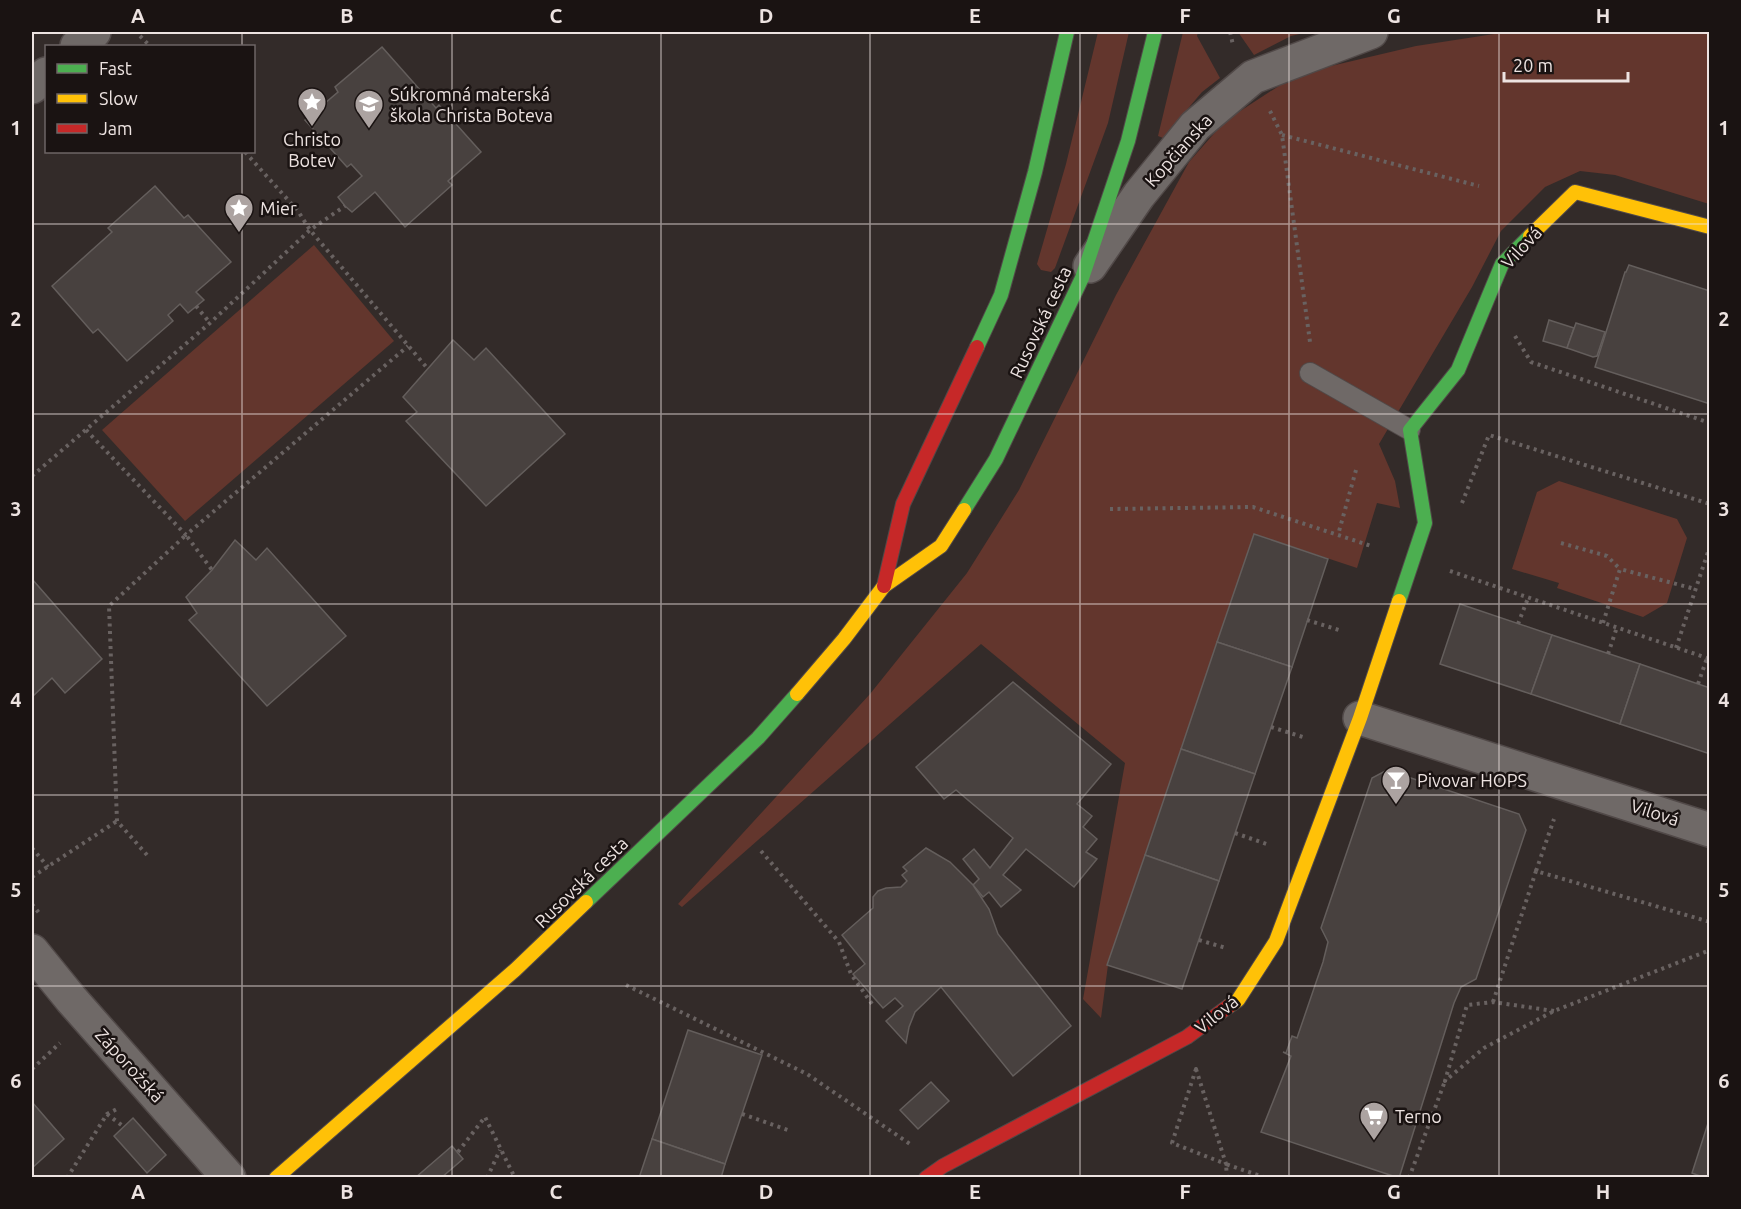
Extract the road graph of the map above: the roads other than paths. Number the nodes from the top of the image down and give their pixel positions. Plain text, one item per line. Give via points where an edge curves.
1 (94, 32) edge
2 (1155, 32) edge
3 (1371, 32) edge
4 (1068, 34) edge
5 (78, 45) edge
6 (45, 75) edge
7 (32, 87) edge
8 (1710, 227) edge
9 (1082, 278) junction
10 (1310, 373) road end
11 (1410, 430) junction
12 (884, 586) junction
13 (1360, 718) junction
14 (1710, 830) edge
15 (32, 951) edge
16 (229, 1178) edge
17 (276, 1178) edge
18 (926, 1178) edge

1 - 5 street
2 - 9 street, Rusovská cesta via 1128,141
3 - 9 street, Kopčianska via 1253,77 1195,126 1139,195
4 - 12 street, Rusovská cesta via 1001,295 903,504
6 - 7 street
8 - 11 street, Vilová via 1575,192 1502,264 1458,370
9 - 12 street, Rusovská cesta via 996,459 941,546
10 - 11 lane
11 - 13 street, Vilová via 1425,523
12 - 17 street, Rusovská cesta via 844,639 758,738 515,970
13 - 14 street, Vilová
13 - 18 street, Vilová via 1276,941 1238,1000 1187,1037
15 - 16 street, Záporožská

